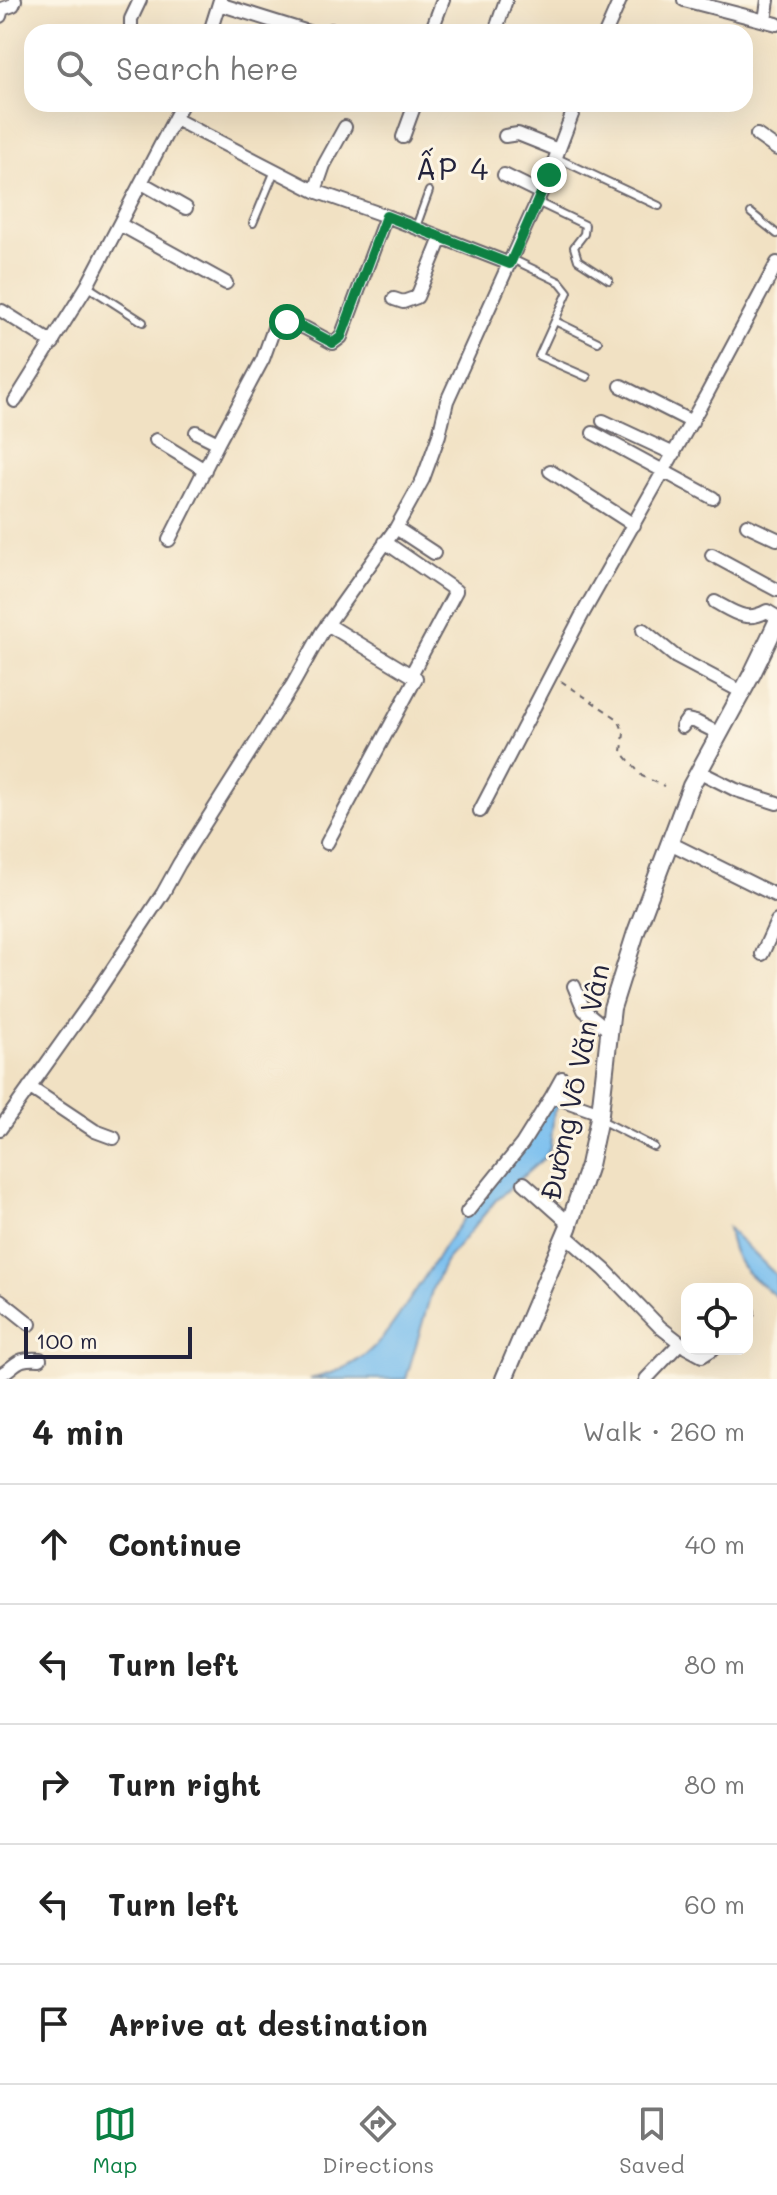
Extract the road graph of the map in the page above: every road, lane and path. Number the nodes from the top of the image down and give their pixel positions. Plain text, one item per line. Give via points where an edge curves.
1 (15, 0) edge
2 (140, 0) edge
3 (443, 0) edge
4 (506, 0) edge
5 (620, 0) edge
6 (684, 0) edge
7 (768, 0) edge
8 (219, 2) edge
9 (733, 6) edge
10 (0, 16) edge
11 (771, 22) edge
12 (131, 24) edge
13 (212, 24) edge
14 (284, 24) edge
15 (434, 24) edge
16 (498, 24) edge
17 (610, 24) edge
18 (176, 112) edge
19 (180, 112) edge
20 (412, 112) edge
21 (573, 112) edge
22 (345, 127) dead end
23 (757, 135) dead end
24 (505, 136) dead end
25 (403, 137) dead end
26 (777, 149) edge
27 (556, 154) junction
28 (274, 173) junction
29 (504, 175) dead end
30 (142, 183) junction
31 (315, 191) junction
32 (429, 191) dead end
33 (539, 198) junction
34 (659, 206) dead end
35 (186, 208) dead end
36 (751, 213) dead end
37 (386, 216) junction
38 (253, 223) dead end
39 (121, 225) junction
40 (416, 227) junction
41 (777, 234) edge
42 (441, 238) junction
43 (511, 261) junction
44 (777, 263) edge
45 (609, 280) dead end
46 (226, 283) dead end
47 (87, 286) junction
48 (394, 299) dead end
49 (2, 311) dead end
50 (555, 321) junction
51 (143, 322) dead end
52 (598, 342) dead end
53 (53, 343) junction
54 (587, 377) dead end
55 (621, 386) dead end
56 (15, 401) dead end
57 (603, 421) dead end
58 (692, 422) junction
59 (196, 432) dead end
60 (593, 433) dead end
61 (156, 440) dead end
62 (218, 443) junction
63 (674, 454) junction
64 (205, 470) junction
65 (550, 471) dead end
66 (664, 471) junction
67 (713, 498) dead end
68 (634, 525) junction
69 (747, 525) dead end
70 (396, 528) junction
71 (777, 539) edge
72 (169, 540) dead end
73 (385, 542) junction
74 (434, 553) dead end
75 (712, 555) dead end
76 (777, 590) edge
77 (715, 602) dead end
78 (327, 624) junction
79 (775, 628) edge
80 (643, 630) dead end
81 (412, 673) junction
82 (552, 677) junction
83 (742, 692) junction
84 (682, 727) dead end
85 (718, 733) junction
86 (698, 771) junction
87 (664, 786) dead end
88 (777, 803) edge
89 (480, 811) dead end
90 (327, 843) dead end
91 (670, 843) junction
92 (777, 896) edge
93 (777, 921) edge
94 (762, 954) dead end
95 (574, 986) dead end
96 (608, 1030) junction
97 (562, 1078) dead end
98 (29, 1087) junction
99 (552, 1096) junction
100 (600, 1116) junction
101 (0, 1129) edge
102 (114, 1138) dead end
103 (654, 1147) dead end
104 (524, 1183) dead end
105 (467, 1212) dead end
106 (567, 1230) junction
107 (0, 1300) edge
108 (30, 1324) dead end
109 (681, 1344) edge
110 (681, 1350) edge
111 (40, 1359) dead end
112 (0, 1375) edge
113 (504, 1379) edge
114 (646, 1379) edge

1 - 10 street
2 - 12 street
3 - 15 street
4 - 16 street
5 - 17 street
6 - 9 street
7 - 11 street
8 - 13 street
8 - 14 street
9 - 11 street
18 - 30 street
19 - 28 street
20 - 25 street
21 - 27 street
22 - 31 street
23 - 26 street
24 - 27 street via 521,135
27 - 33 street
27 - 34 lane
28 - 31 street
28 - 38 lane
29 - 33 street
30 - 35 street
30 - 39 street
31 - 37 street
32 - 40 lane
33 - 43 street
33 - 45 lane via 585,225 574,247 578,260
36 - 41 lane
37 - 40 street
37 - 62 street via 341,337 333,343 287,322 274,328
39 - 46 street
39 - 47 street
40 - 42 street
42 - 43 street
42 - 48 street via 417,297
43 - 50 lane via 560,282 568,292
43 - 70 street via 447,401 423,479
44 - 58 street
47 - 51 lane
47 - 53 street
49 - 53 street
50 - 52 lane
50 - 54 lane via 539,356
53 - 56 street
55 - 58 street
57 - 63 street
58 - 63 street
59 - 62 street
60 - 66 street
61 - 64 street
62 - 64 street
63 - 66 street
64 - 72 street
65 - 68 street
66 - 67 street
66 - 68 street
68 - 82 street
69 - 71 street
70 - 73 street
70 - 74 street
73 - 78 street
73 - 81 street via 456,591
75 - 76 street
77 - 79 street via 743,618 767,611
78 - 81 street
78 - 98 street via 163,893
79 - 83 street, Đường Võ Văn Vân
80 - 83 street via 676,657
81 - 90 street via 415,681
82 - 87 path via 618,719 624,733 622,752 642,776
82 - 89 street
83 - 85 street, Đường Võ Văn Vân
84 - 85 street via 687,720
85 - 86 street, Đường Võ Văn Vân
86 - 88 street
86 - 91 street, Đường Võ Văn Vân
91 - 92 street
91 - 96 street, Đường Võ Văn Vân via 636,932
93 - 94 street
95 - 96 street via 584,1010
96 - 100 street, Đường Võ Văn Vân
97 - 99 street
98 - 101 street
98 - 102 street
99 - 100 street
99 - 105 street via 522,1144
100 - 103 lane
100 - 106 street, Đường Võ Văn Vân
104 - 106 street
106 - 109 street
106 - 113 street, Đường Võ Văn Vân
107 - 108 street
110 - 114 street
111 - 112 street via 13,1362

